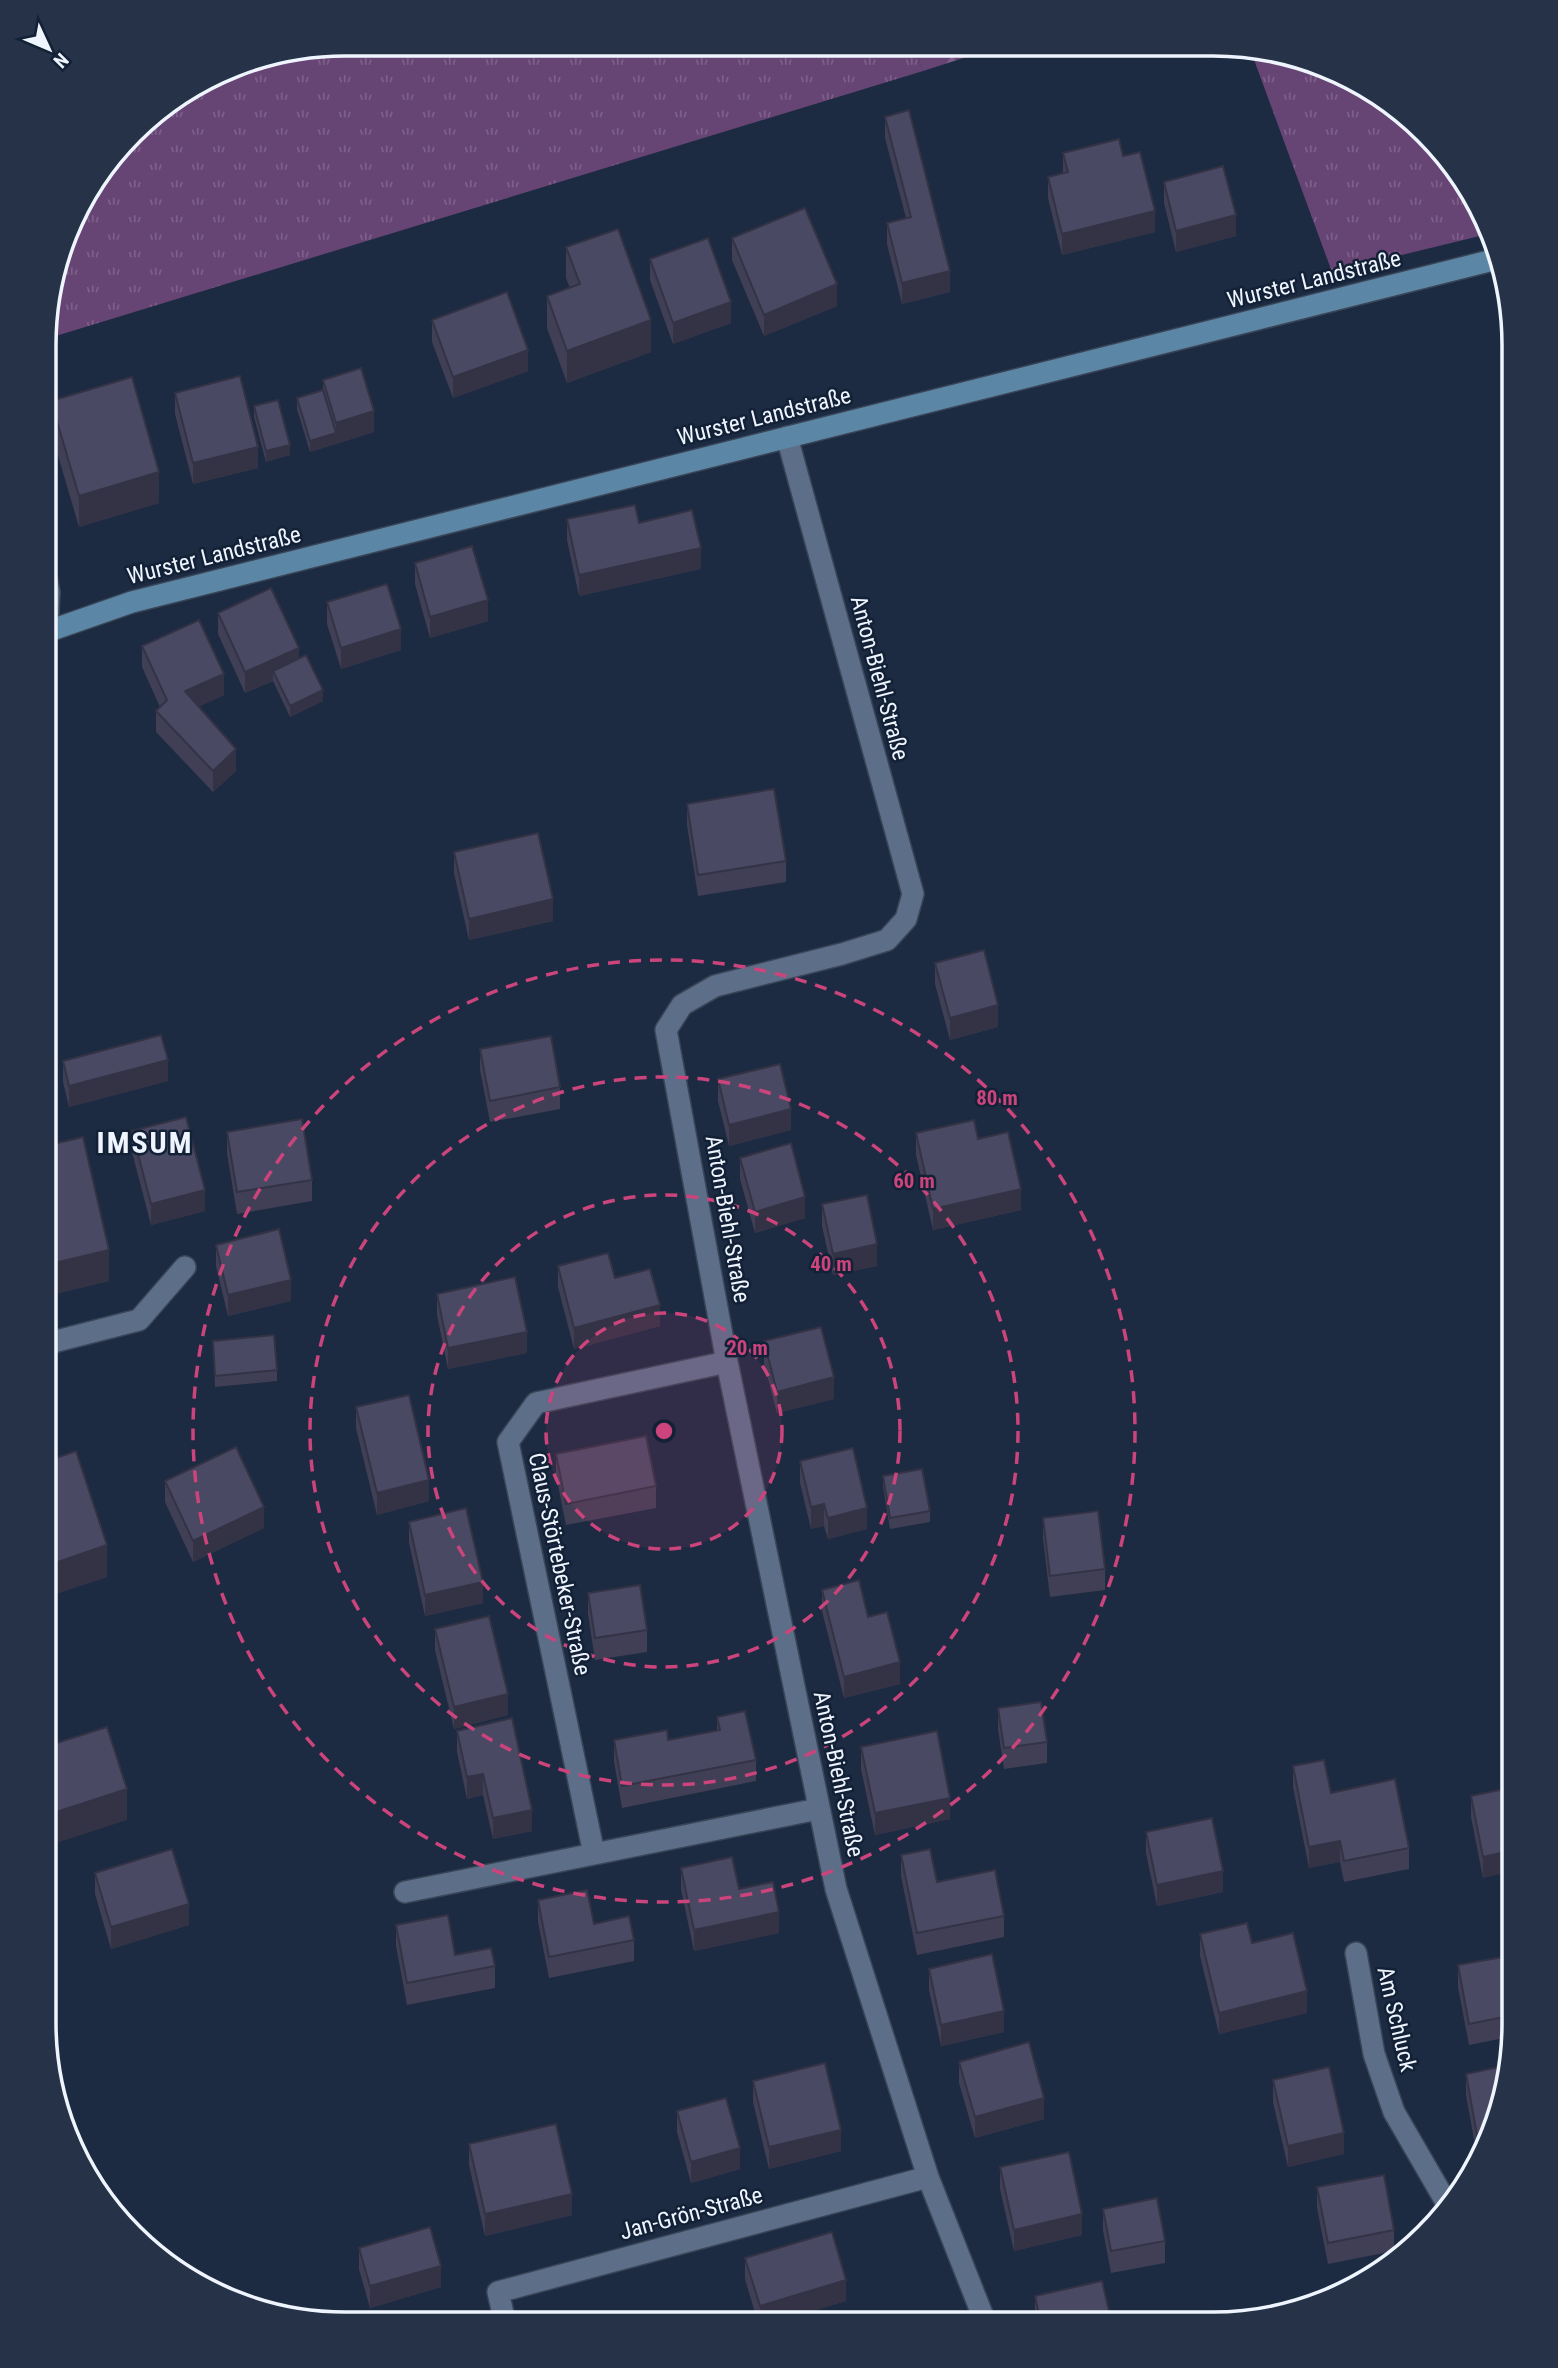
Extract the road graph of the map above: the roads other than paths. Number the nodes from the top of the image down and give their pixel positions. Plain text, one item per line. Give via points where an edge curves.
1 (1489, 261) edge
2 (787, 437) junction
3 (56, 629) edge
4 (185, 1267) dead end
5 (56, 1341) edge
6 (727, 1362) junction
7 (818, 1809) junction
8 (594, 1854) junction
9 (405, 1892) dead end
10 (1356, 1953) dead end
11 (928, 2177) junction
12 (1443, 2197) edge
13 (503, 2312) edge
14 (981, 2312) edge

1 - 2 main road, Wurster Landstraße
2 - 3 main road, Wurster Landstraße via 132,602
2 - 6 street, Anton-Biehl-Straße via 913,894 906,919 887,940 715,986 682,1005 666,1030
4 - 5 street via 139,1320
6 - 7 street, Anton-Biehl-Straße
6 - 8 street, Claus-Störtebeker-Straße via 536,1403 508,1443
7 - 8 street
7 - 11 street, Anton-Biehl-Straße via 836,1889
8 - 9 street
10 - 12 street, Am Schluck via 1374,2054 1394,2112
11 - 13 street, Jan-Grön-Straße via 498,2292
11 - 14 street, Anton-Biehl-Straße

